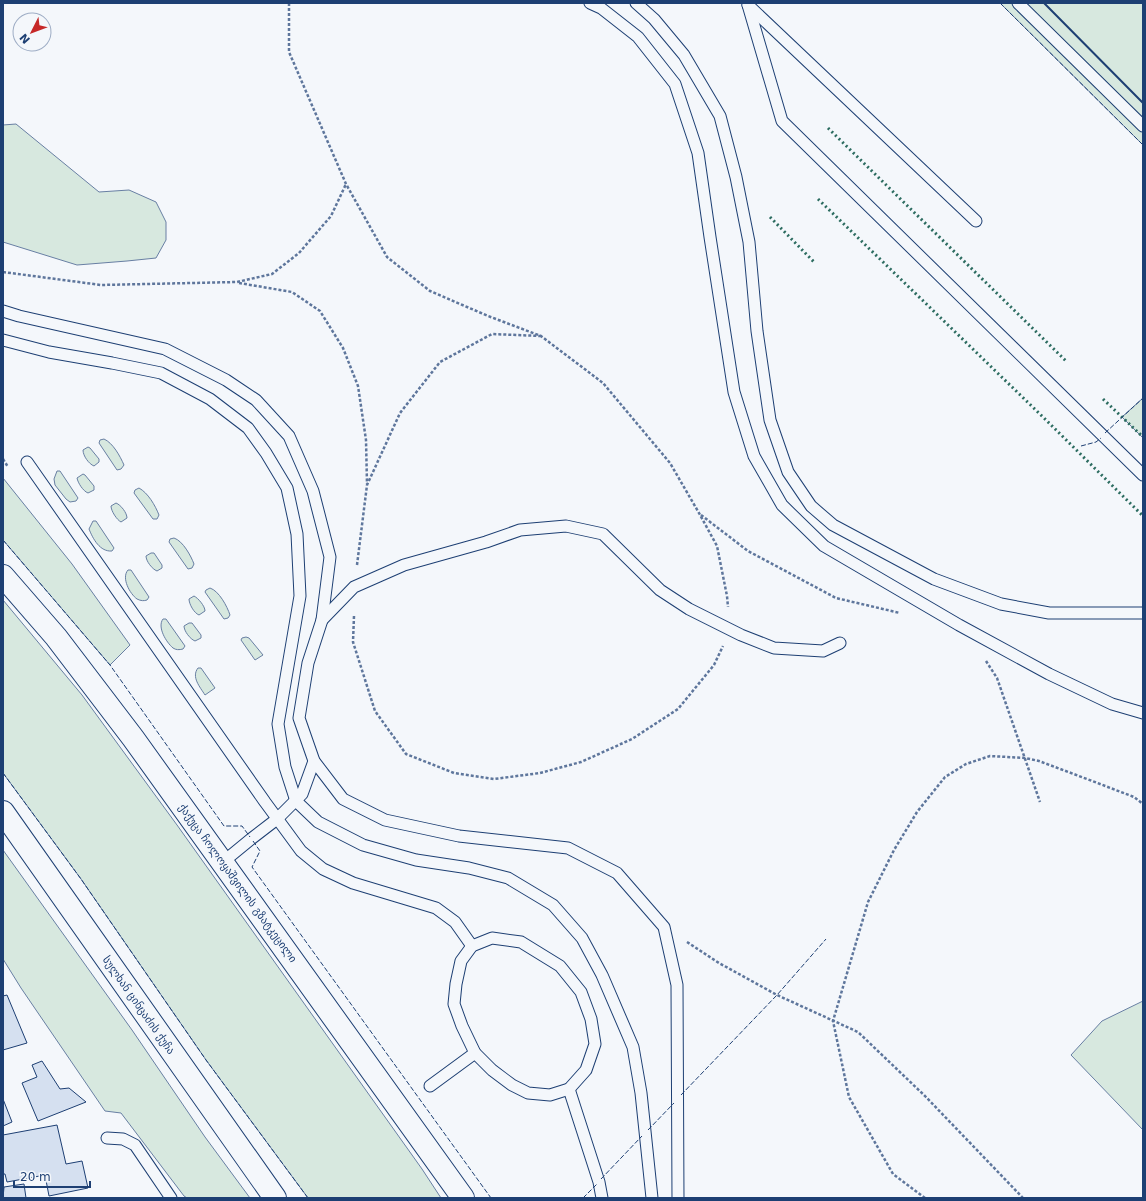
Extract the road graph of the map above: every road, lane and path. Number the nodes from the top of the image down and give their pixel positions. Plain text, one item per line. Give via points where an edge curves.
1 (288, 3) edge
2 (590, 3) edge
3 (636, 3) edge
4 (1018, 3) edge
5 (747, 4) edge
6 (1143, 126) edge
7 (346, 184) junction
8 (976, 221) dead end
9 (3, 272) edge
10 (237, 282) junction
11 (3, 311) edge
12 (542, 336) junction
13 (3, 340) edge
14 (27, 462) dead end
15 (1143, 475) edge
16 (367, 485) junction
17 (699, 514) junction
18 (3, 576) edge
19 (354, 587) junction
20 (1143, 613) edge
21 (906, 614) dead end
22 (322, 620) junction
23 (731, 629) junction
24 (840, 643) dead end
25 (985, 660) dead end
26 (1143, 713) edge
27 (1025, 758) junction
28 (314, 761) junction
29 (296, 801) junction
30 (1040, 802) dead end
31 (1143, 804) edge
32 (3, 812) edge
33 (277, 819) junction
34 (223, 862) junction
35 (664, 927) junction
36 (472, 946) junction
37 (833, 1021) junction
38 (475, 1053) junction
39 (430, 1086) dead end
40 (569, 1089) junction
41 (107, 1138) dead end
42 (171, 1198) edge
43 (275, 1198) edge
44 (463, 1198) edge
45 (602, 1198) edge
46 (652, 1198) edge
47 (678, 1198) edge
48 (925, 1198) edge
49 (1023, 1198) edge

1 - 7 path via 289,52
2 - 26 lane via 601,8 638,37 675,84 698,153 734,392 754,456 782,505 824,546 959,625 1049,674 1112,704
3 - 20 lane via 654,19 684,55 720,116 749,242 757,332 770,420 788,472 811,506 833,525 928,575 1001,604 1049,613
4 - 6 lane
5 - 8 lane
5 - 15 lane via 782,121
7 - 10 path via 331,216 299,253 272,274
7 - 12 path via 387,257 430,291
9 - 10 path via 102,285
10 - 16 path via 292,292 320,310 343,348 358,386 366,440
11 - 22 lane via 165,349 226,380 256,400 289,436 313,491 330,557
12 - 16 path via 492,334 440,362 400,413
12 - 17 path via 603,383 670,463
13 - 29 lane via 49,352 161,373 210,399 248,428 266,453 287,488 297,534 300,596 278,724 285,767
14 - 33 lane
16 - 19 path
17 - 21 path via 748,552 836,598
17 - 23 path via 717,546
18 - 34 main road, ქაქუცა ჩოლოყაშვილის გზატკეცილი via 56,637
19 - 22 lane
19 - 23 lane via 404,565 520,530 566,526 603,534 660,590 689,609
19 - 23 path via 353,642 374,711 406,754 454,773 494,779 540,773 581,762 632,740 678,709 714,665
22 - 28 lane via 308,663 299,718
23 - 24 lane via 774,648 823,652
25 - 27 path via 998,678
27 - 30 path
27 - 31 path via 1134,797
27 - 37 path via 990,756 966,764 945,777 917,812 894,850 868,902
28 - 29 lane via 302,794
28 - 35 lane via 342,799 385,820 459,836 568,848 618,873
29 - 33 lane
29 - 46 lane via 318,822 363,845 416,860 469,868 508,878 553,905 582,938 602,975 633,1047 641,1093
32 - 43 main road, სულხან ცინცაძის ქუჩა
33 - 34 lane
33 - 36 lane via 302,851 323,869 354,883 436,908 455,922
34 - 44 main road, ქაქუცა ჩოლოყაშვილის გზატკეცილი
35 - 37 path via 719,963 776,995
35 - 47 lane via 677,985
36 - 38 lane via 461,960 454,1004
36 - 40 lane via 492,938 521,942 560,966 581,992 591,1020 595,1044 586,1070
37 - 48 path via 849,1097 893,1174
37 - 49 path via 858,1032 925,1096
38 - 39 lane
38 - 40 lane via 492,1070 528,1093 550,1095
40 - 45 lane
41 - 42 lane via 123,1139 135,1145

